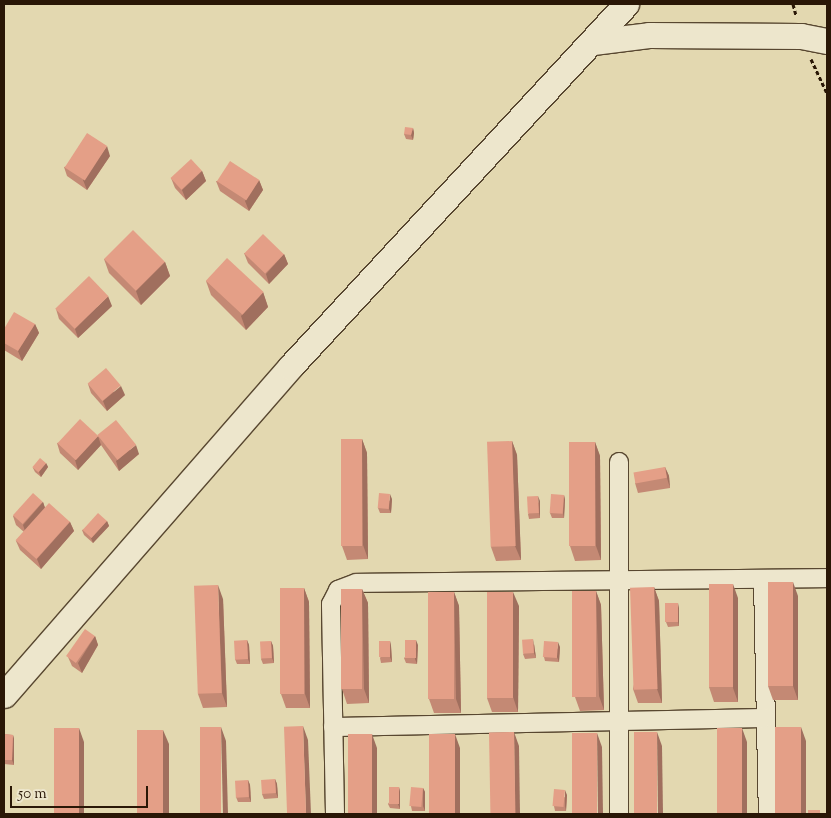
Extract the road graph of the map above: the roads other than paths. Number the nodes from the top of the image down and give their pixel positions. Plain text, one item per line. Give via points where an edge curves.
1 (626, 4) edge
2 (827, 40) edge
3 (593, 42) junction
4 (619, 462) dead end
5 (827, 578) edge
6 (763, 581) junction
7 (618, 582) junction
8 (4, 695) edge
9 (766, 718) junction
10 (619, 719) junction
11 (333, 727) junction
12 (335, 814) edge
13 (620, 814) edge
14 (768, 814) edge

1 - 3 main road
2 - 3 main road via 801,36 649,35
3 - 8 main road via 290,368
4 - 7 street
5 - 6 street
6 - 7 street
6 - 9 street
7 - 10 street
7 - 11 street via 356,583 338,590 331,604
9 - 10 street
9 - 14 street
10 - 11 street
10 - 13 street
11 - 12 street

